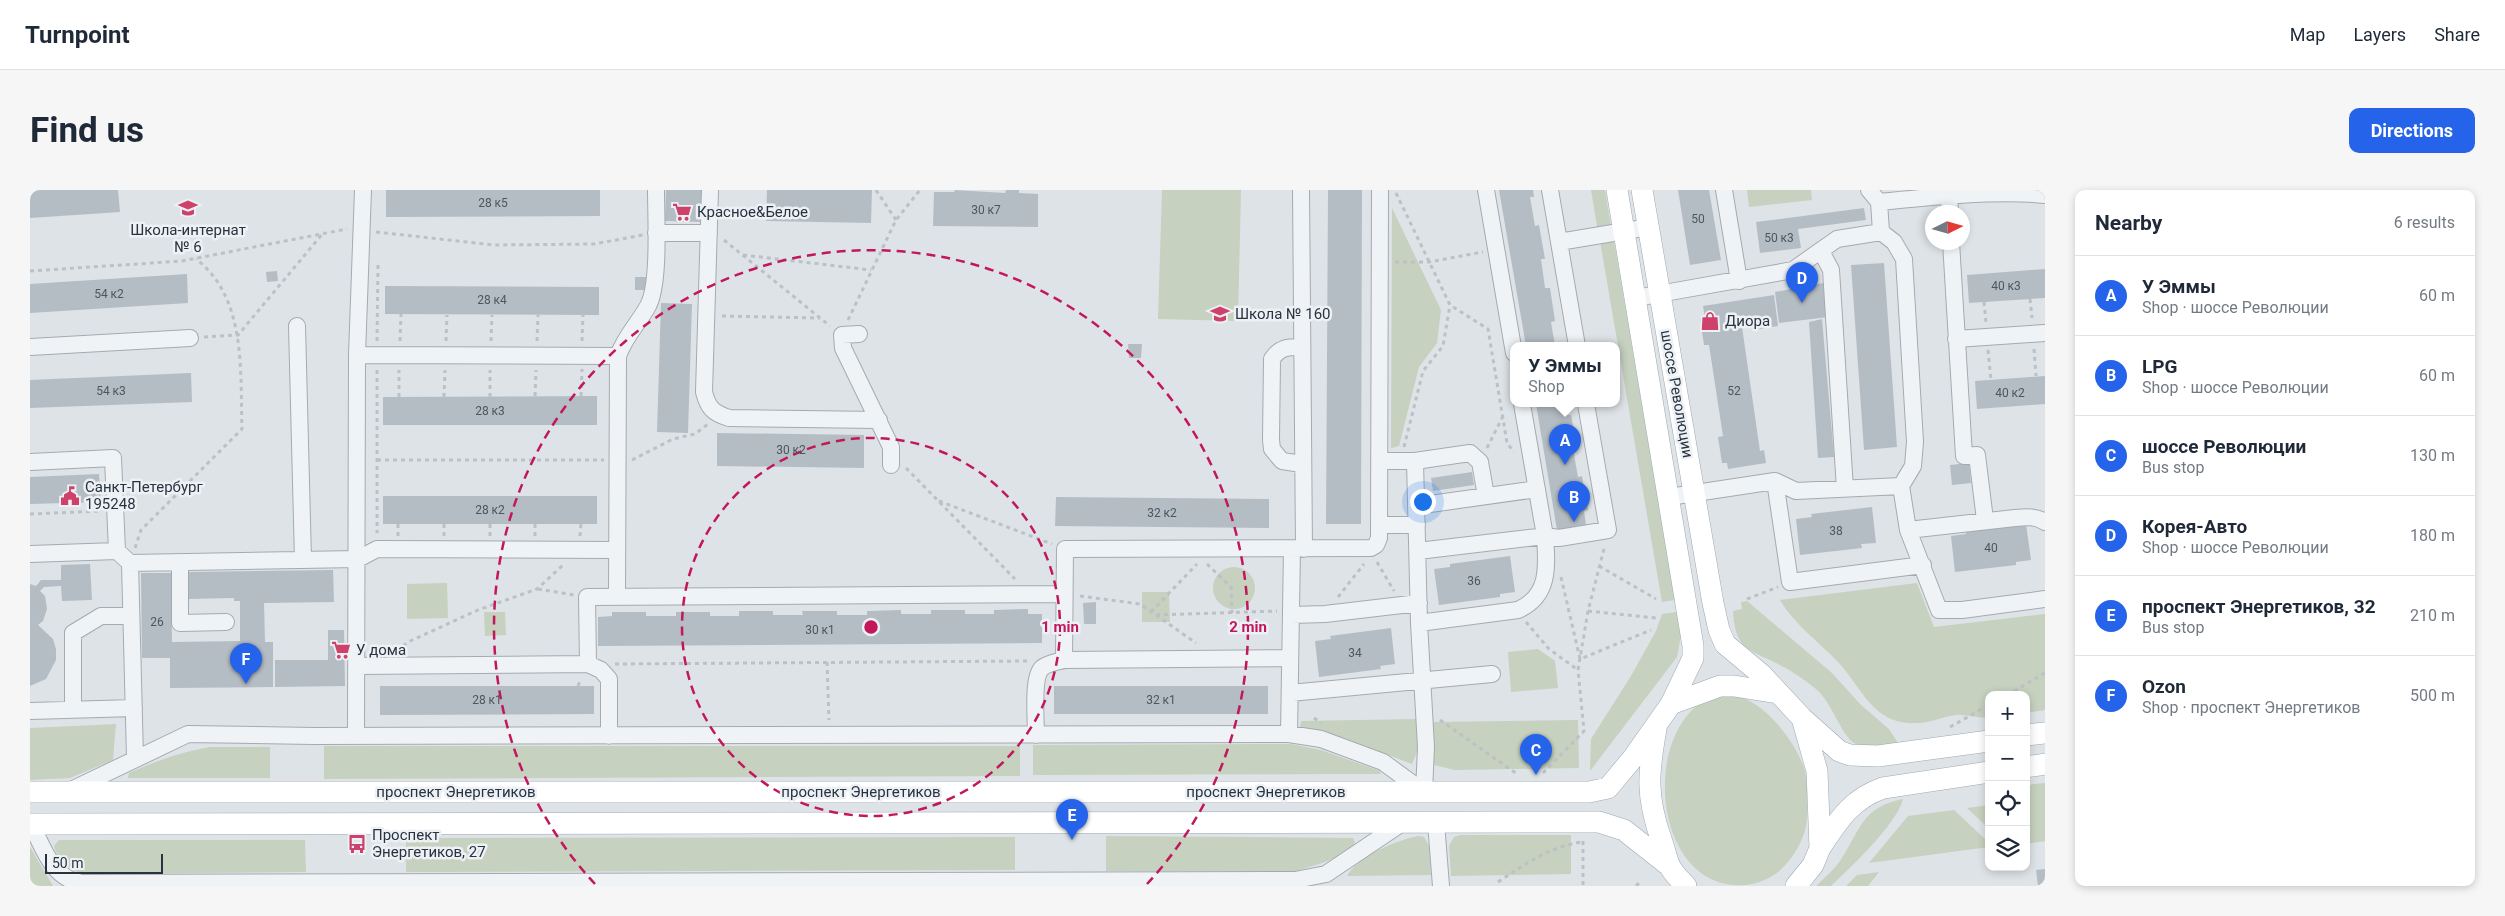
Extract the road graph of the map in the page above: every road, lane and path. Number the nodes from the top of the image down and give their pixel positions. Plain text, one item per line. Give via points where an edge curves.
1 (363, 190) edge
2 (656, 190) edge
3 (710, 190) edge
4 (876, 190) edge
5 (920, 190) edge
6 (1301, 190) edge
7 (1380, 190) edge
8 (1394, 190) edge
9 (1486, 190) edge
10 (1550, 190) edge
11 (1617, 190) edge
12 (1642, 190) edge
13 (1724, 190) edge
14 (1949, 195) junction
15 (2045, 195) edge
16 (1874, 196) edge
17 (1950, 205) edge
18 (896, 220) junction
19 (1648, 227) junction
20 (361, 230) junction
21 (1624, 231) junction
22 (325, 232) junction
23 (1882, 232) junction
24 (656, 233) junction
25 (709, 233) junction
26 (1559, 242) junction
27 (1496, 249) junction
28 (1951, 250) edge
29 (1821, 251) junction
30 (742, 255) junction
31 (196, 259) junction
32 (1379, 262) junction
33 (1429, 262) junction
34 (871, 270) junction
35 (30, 271) edge
36 (1739, 281) junction
37 (1660, 294) junction
38 (1636, 298) junction
39 (1450, 305) junction
40 (706, 316) junction
41 (820, 318) junction
42 (297, 326) dead end
43 (2045, 333) edge
44 (859, 334) dead end
45 (238, 335) junction
46 (842, 335) junction
47 (190, 338) joint
48 (1956, 339) junction
49 (1512, 342) edge
50 (1576, 342) edge
51 (30, 347) edge
52 (1301, 347) junction
53 (356, 355) junction
54 (618, 356) junction
55 (1523, 407) edge
56 (1587, 407) edge
57 (716, 414) junction
58 (1503, 417) junction
59 (879, 420) junction
60 (891, 446) junction
61 (1518, 458) dead end
62 (377, 460) dead end
63 (1379, 461) junction
64 (1408, 461) junction
65 (30, 462) edge
66 (1480, 462) junction
67 (617, 463) junction
68 (1302, 464) junction
69 (891, 465) dead end
70 (1775, 481) junction
71 (1901, 486) junction
72 (1845, 488) junction
73 (1537, 489) junction
74 (1694, 493) junction
75 (1486, 496) junction
76 (1669, 497) junction
77 (936, 500) junction
78 (1416, 506) junction
79 (115, 511) junction
80 (30, 514) edge
81 (1985, 520) junction
82 (2045, 522) edge
83 (1379, 525) junction
84 (1417, 525) junction
85 (1608, 530) junction
86 (1908, 530) junction
87 (1545, 536) junction
88 (580, 549) junction
89 (1064, 549) junction
90 (1298, 549) junction
91 (617, 550) junction
92 (117, 551) junction
93 (1371, 551) junction
94 (1418, 551) junction
95 (30, 554) edge
96 (358, 559) junction
97 (303, 560) junction
98 (180, 562) junction
99 (130, 563) junction
100 (1923, 564) junction
101 (1599, 566) junction
102 (1560, 573) dead end
103 (1790, 582) junction
104 (537, 589) junction
105 (1030, 594) junction
106 (1064, 594) junction
107 (588, 597) junction
108 (617, 597) junction
109 (1656, 598) dead end
110 (1747, 599) dead end
111 (2045, 599) edge
112 (1419, 603) junction
113 (1402, 605) junction
114 (1518, 610) junction
115 (1588, 611) junction
116 (1151, 612) junction
117 (1232, 612) junction
118 (1325, 614) junction
119 (1155, 615) junction
120 (1291, 615) junction
121 (131, 616) junction
122 (1656, 618) dead end
123 (226, 622) dead end
124 (1419, 623) junction
125 (1651, 630) dead end
126 (1219, 658) junction
127 (1290, 658) junction
128 (1580, 659) junction
129 (1064, 660) junction
130 (827, 662) junction
131 (588, 664) junction
132 (356, 666) junction
133 (379, 666) junction
134 (1042, 668) junction
135 (1578, 670) junction
136 (1492, 674) dead end
137 (2045, 674) edge
138 (1423, 681) junction
139 (2015, 691) edge
140 (1290, 693) junction
141 (1778, 693) junction
142 (1671, 704) junction
143 (1985, 707) edge
144 (134, 708) junction
145 (73, 709) junction
146 (30, 711) edge
147 (1434, 716) dead end
148 (1802, 718) junction
149 (829, 721) dead end
150 (1657, 721) junction
151 (1940, 729) dead end
152 (2045, 733) edge
153 (1289, 734) junction
154 (1036, 735) junction
155 (2030, 735) edge
156 (356, 736) junction
157 (609, 736) junction
158 (1985, 742) edge
159 (135, 758) junction
160 (2045, 764) edge
161 (2030, 766) edge
162 (1985, 773) edge
163 (1518, 774) dead end
164 (1542, 774) dead end
165 (30, 792) edge
166 (68, 792) junction
167 (1424, 792) junction
168 (1402, 823) junction
169 (1436, 823) junction
170 (31, 824) edge
171 (1583, 835) dead end
172 (1583, 842) junction
173 (1820, 848) junction
174 (1667, 864) junction
175 (1330, 880) edge
176 (1498, 882) dead end
177 (1640, 882) dead end
178 (68, 883) edge
179 (381, 883) edge
180 (1795, 883) edge
181 (304, 884) edge
182 (1442, 886) edge
183 (1583, 886) edge
184 (1636, 886) edge
185 (1686, 886) edge

1 - 20 street
2 - 24 street
3 - 25 street
4 - 18 path
5 - 18 path
6 - 52 street
7 - 32 street
8 - 33 path
9 - 27 street
10 - 26 street
11 - 21 main road, шоссе Революции
12 - 19 main road, шоссе Революции
13 - 36 street
14 - 15 street via 2020,191
14 - 16 street
14 - 17 street
16 - 23 street
18 - 34 path
19 - 21 street
19 - 37 main road, шоссе Революции
20 - 22 path
20 - 24 path via 494,245 594,244
20 - 53 street
21 - 26 street
21 - 38 main road, шоссе Революции
22 - 31 path
22 - 45 path
23 - 29 street via 1837,239
23 - 71 street via 1894,242 1904,259 1915,442 1914,466
24 - 25 street
24 - 54 street via 653,287 648,305 624,338
25 - 30 path
25 - 40 street
26 - 50 street
27 - 33 path
27 - 49 street
28 - 48 street
29 - 36 street via 1794,270
29 - 72 street via 1832,270
30 - 34 path
30 - 41 path
31 - 35 path
31 - 45 path via 210,269 221,284
32 - 33 path
32 - 63 street
33 - 39 path
34 - 46 path
36 - 37 street
37 - 38 street
37 - 74 main road, шоссе Революции
38 - 76 main road, шоссе Революции
39 - 58 path via 1488,329
39 - 64 path via 1443,346 1423,371
40 - 41 path
40 - 57 street via 704,392 707,406
41 - 46 path
42 - 97 street
43 - 48 street
44 - 46 street
45 - 47 path
45 - 99 path via 242,429 141,530
46 - 59 street via 843,348
47 - 51 street
48 - 81 street via 1964,456 1977,455
52 - 68 street
52 - 68 street via 1285,347 1272,359 1271,440 1272,449 1282,461
53 - 54 street
53 - 96 street
54 - 67 street
55 - 73 street
56 - 85 street
57 - 59 street via 729,418
57 - 67 path via 705,428 695,434 673,439 625,464
58 - 61 path via 1507,443
58 - 66 path
59 - 60 street
60 - 69 street
60 - 77 path via 909,473
62 - 67 path
63 - 64 street
63 - 83 street
64 - 66 street via 1470,452
64 - 78 street
65 - 79 street via 113,458
66 - 75 street
67 - 91 street
68 - 90 street
70 - 72 street via 1796,491
70 - 74 street
70 - 103 street
71 - 72 street
71 - 86 street
73 - 75 street
73 - 87 street
74 - 76 street
74 - 141 main road, шоссе Революции via 1719,630 1725,644
75 - 78 street
76 - 142 main road, шоссе Революции via 1693,646 1693,658
77 - 89 path
77 - 105 path
78 - 84 street
79 - 80 path
79 - 92 street
81 - 82 street via 2030,517
81 - 86 street
83 - 84 street
83 - 93 street via 1379,538
84 - 94 street
85 - 87 street via 1559,538
85 - 101 path
86 - 100 street
87 - 94 street
87 - 114 street via 1545,580 1530,605
88 - 91 street
88 - 96 street via 377,549
88 - 104 path
89 - 90 street
89 - 106 street
90 - 93 street
90 - 120 street
91 - 108 street
92 - 95 street
92 - 99 street
93 - 113 path
93 - 118 path
94 - 112 street
96 - 97 street
96 - 132 street
97 - 98 street
98 - 99 street
98 - 123 street via 180,623
99 - 121 street
100 - 103 street
100 - 111 street via 1938,610
101 - 109 path
101 - 115 path
102 - 128 path
103 - 110 path
104 - 107 path
104 - 133 path via 478,610 408,642
105 - 106 street
105 - 108 street
106 - 116 path via 1140,604
106 - 129 street
107 - 108 street
107 - 131 street
112 - 113 street
112 - 124 street
113 - 118 street
114 - 124 street
114 - 135 path via 1549,649
115 - 122 path
115 - 128 path
116 - 117 path via 1202,558 1231,587
116 - 119 path
117 - 119 path
117 - 120 path via 1276,611
118 - 120 street
119 - 126 path
120 - 127 street
121 - 144 street
121 - 145 street via 101,616 73,634
124 - 138 street
125 - 128 path
126 - 127 street
126 - 129 street
127 - 140 street
128 - 135 path
129 - 134 street
130 - 131 path
130 - 134 path via 1031,660
130 - 149 path
131 - 133 street
131 - 157 street via 602,670 609,679
132 - 133 street
132 - 156 street
134 - 154 street via 1036,679
135 - 164 path via 1584,731
136 - 138 street
137 - 139 path
138 - 140 street
138 - 167 street
140 - 153 street
141 - 142 main road via 1720,686
141 - 148 main road, шоссе Революции
142 - 150 main road, шоссе Революции
143 - 151 path via 1950,727
144 - 145 street
144 - 159 street
145 - 146 street
147 - 163 path
148 - 158 main road via 1831,746 1850,755 1878,756
148 - 173 main road, шоссе Революции via 1817,771
150 - 167 main road, проспект Энергетиков via 1608,788 1588,792
150 - 174 main road via 1648,779
152 - 155 main road
153 - 154 street
153 - 167 street via 1321,739 1383,762
154 - 157 street
156 - 157 street
156 - 159 street via 188,734
159 - 166 street
160 - 161 main road
162 - 173 main road via 1868,793 1840,817
165 - 166 main road, проспект Энергетиков
166 - 167 main road, проспект Энергетиков
168 - 169 main road, проспект Энергетиков
168 - 170 main road, проспект Энергетиков
168 - 175 street
169 - 174 main road, проспект Энергетиков via 1599,822 1624,830
169 - 182 street
170 - 178 street via 55,870
171 - 172 path
172 - 176 path via 1560,845
172 - 183 path
173 - 180 main road, шоссе Революции via 1813,865
174 - 185 main road
175 - 179 street
177 - 184 path
178 - 181 street
179 - 181 street

